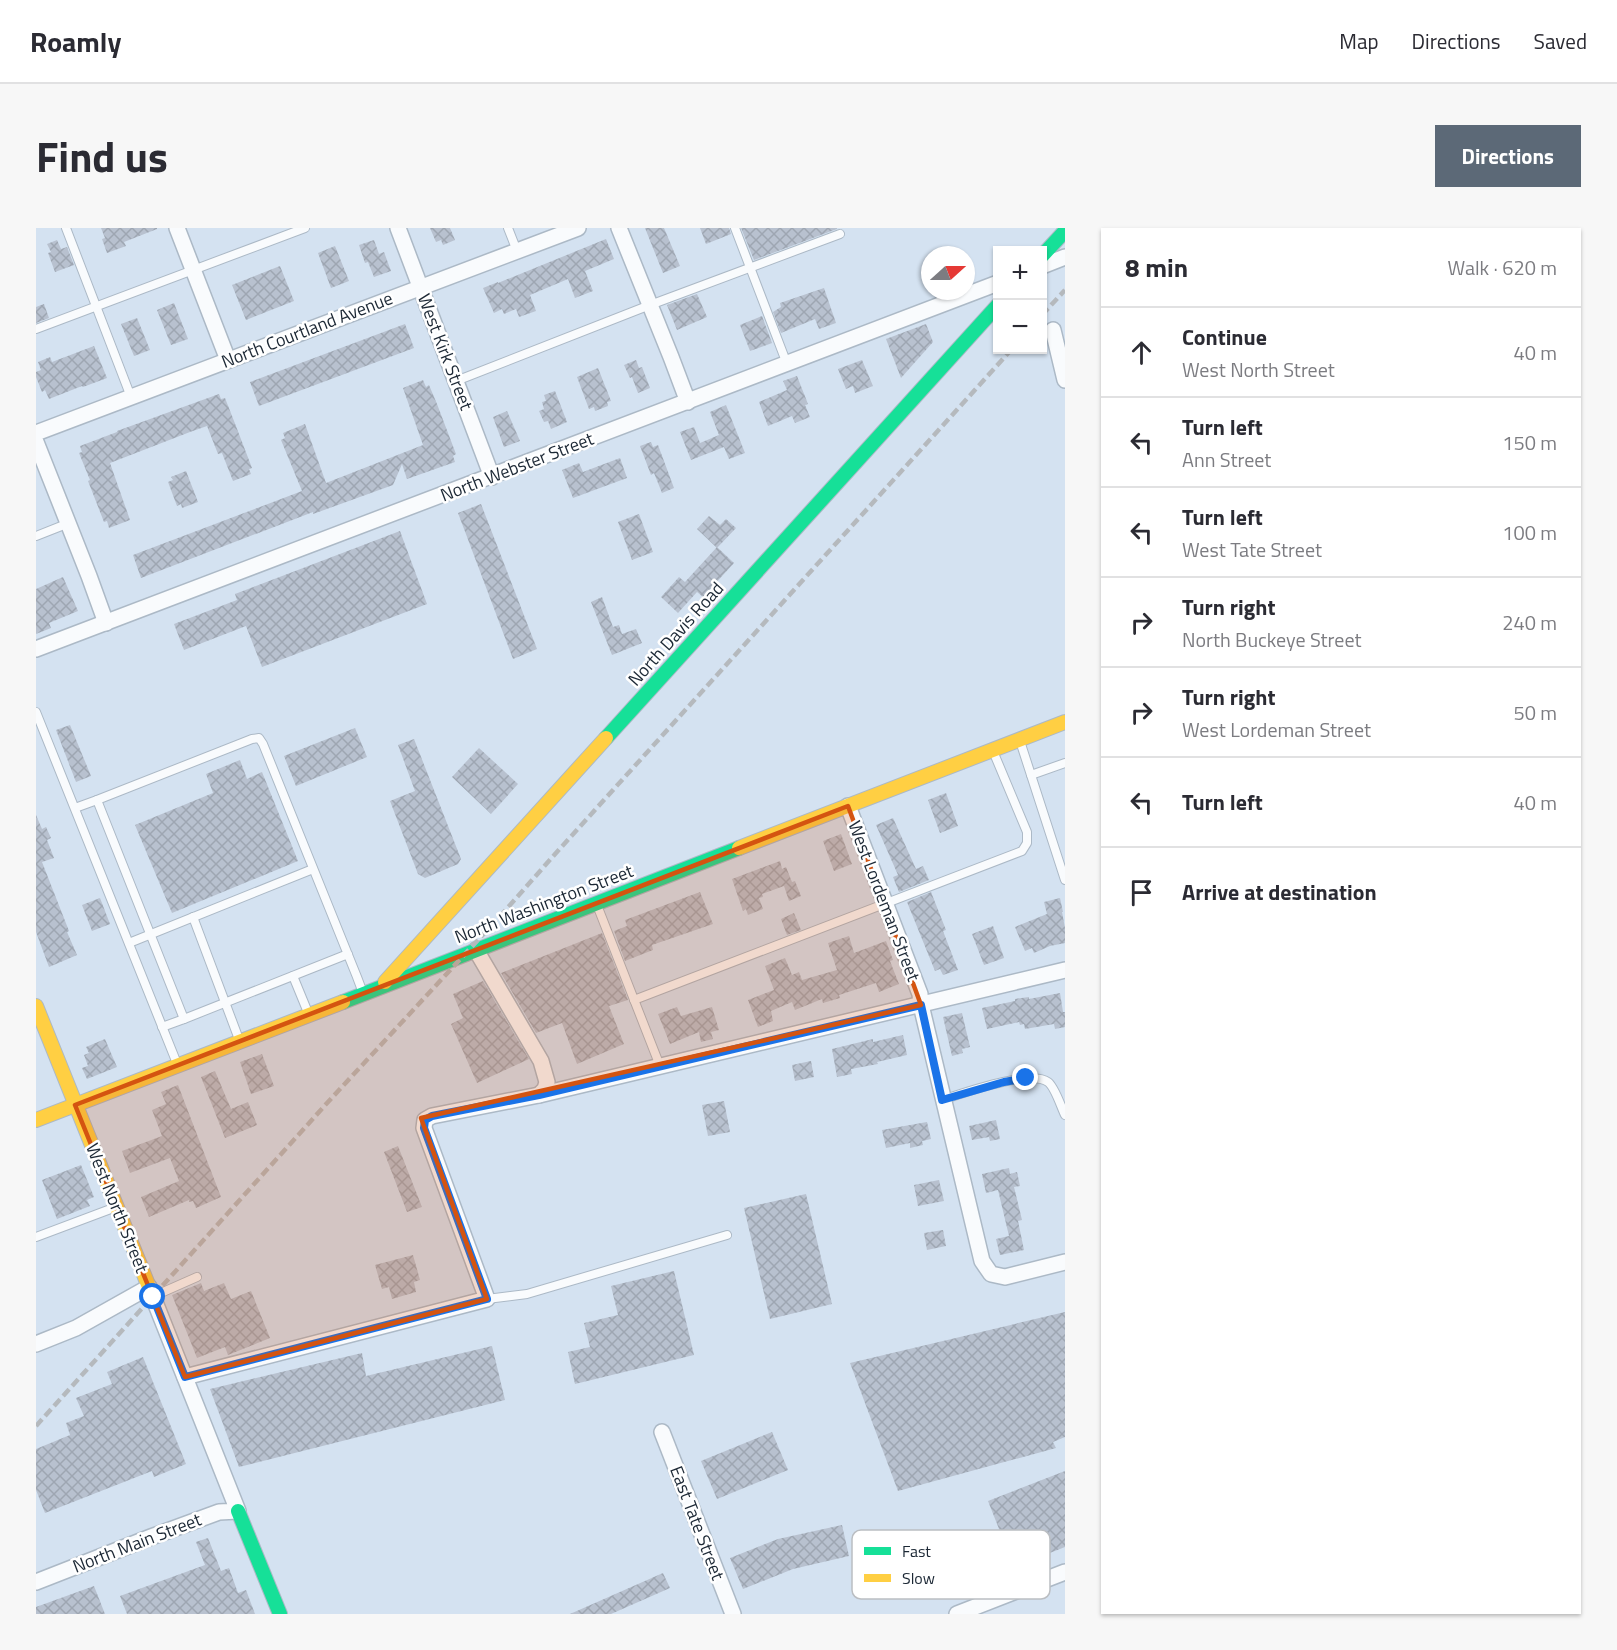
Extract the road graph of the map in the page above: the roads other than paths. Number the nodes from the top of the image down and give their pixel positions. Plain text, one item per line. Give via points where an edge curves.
1 (66, 228) edge
2 (177, 228) edge
3 (305, 228) edge
4 (398, 228) edge
5 (508, 228) edge
6 (578, 228) edge
7 (619, 228) edge
8 (735, 228) edge
9 (840, 234) dead end
10 (1062, 234) edge
11 (1047, 250) edge
12 (517, 251) junction
13 (1065, 257) edge
14 (1047, 264) edge
15 (750, 267) junction
16 (194, 270) junction
17 (993, 286) edge
18 (421, 287) junction
19 (650, 305) junction
20 (96, 306) junction
21 (993, 311) edge
22 (36, 329) edge
23 (1053, 330) dead end
24 (228, 360) junction
25 (787, 364) junction
26 (1065, 380) edge
27 (456, 381) junction
28 (131, 397) junction
29 (688, 402) junction
30 (36, 433) edge
31 (36, 442) edge
32 (492, 477) junction
33 (69, 523) junction
34 (36, 536) edge
35 (106, 622) junction
36 (36, 649) edge
37 (36, 712) edge
38 (1065, 722) edge
39 (1019, 739) junction
40 (993, 749) junction
41 (1065, 763) edge
42 (1031, 775) junction
43 (97, 800) junction
44 (848, 806) junction
45 (75, 808) junction
46 (313, 869) junction
47 (1065, 880) edge
48 (596, 903) junction
49 (885, 904) junction
50 (193, 917) junction
51 (150, 934) junction
52 (129, 943) junction
53 (476, 950) junction
54 (348, 954) junction
55 (1065, 970) edge
56 (293, 976) junction
57 (381, 986) junction
58 (363, 993) junction
59 (634, 1000) junction
60 (226, 1002) junction
61 (921, 1005) junction
62 (36, 1006) edge
63 (309, 1015) junction
64 (184, 1019) junction
65 (162, 1027) junction
66 (240, 1042) junction
67 (178, 1066) junction
68 (660, 1066) junction
69 (539, 1095) junction
70 (942, 1100) junction
71 (75, 1105) junction
72 (1065, 1115) edge
73 (36, 1120) edge
74 (116, 1207) junction
75 (727, 1235) dead end
76 (36, 1237) edge
77 (1065, 1262) edge
78 (198, 1277) dead end
79 (151, 1292) junction
80 (487, 1299) junction
81 (36, 1342) edge
82 (185, 1377) junction
83 (662, 1432) dead end
84 (238, 1511) junction
85 (1065, 1572) edge
86 (1050, 1578) edge
87 (36, 1582) edge
88 (996, 1599) edge
89 (280, 1614) edge
90 (733, 1614) edge
91 (957, 1614) edge

1 - 20 lane
2 - 16 street
3 - 16 lane
4 - 18 street, West Kirk Street
5 - 12 lane
6 - 12 street, North Courtland Avenue
7 - 19 street
8 - 15 lane
9 - 15 lane
10 - 11 street
12 - 18 street, North Courtland Avenue
13 - 14 street
15 - 19 lane
15 - 25 lane
16 - 20 lane
16 - 24 street
17 - 25 street, North Webster Street
18 - 24 street, North Courtland Avenue
18 - 27 street, West Kirk Street
19 - 27 lane
19 - 29 street
20 - 22 lane
20 - 28 lane
21 - 57 street, North Davis Road
23 - 26 street
24 - 28 street, North Courtland Avenue
25 - 29 street, North Webster Street
27 - 32 street, West Kirk Street
28 - 30 street, North Courtland Avenue
29 - 32 street, North Webster Street
31 - 33 street
32 - 35 street, North Webster Street
33 - 34 lane
33 - 35 street
35 - 36 street, North Webster Street
37 - 45 lane
38 - 39 street, North Washington Street
39 - 40 street, North Washington Street
39 - 42 lane
40 - 44 street, North Washington Street
40 - 49 lane via 1027,832 1022,851
41 - 42 lane
42 - 47 lane
43 - 45 lane
43 - 46 lane via 259,738
43 - 51 lane
44 - 48 street, North Washington Street
44 - 49 street, West Lordeman Street
45 - 52 lane
46 - 50 lane
46 - 54 lane
48 - 53 street, North Washington Street
48 - 59 lane
49 - 59 lane
49 - 61 street, West Lordeman Street
50 - 51 lane
50 - 60 lane
51 - 52 lane
51 - 64 lane
52 - 65 lane
53 - 57 street, North Washington Street
53 - 69 street via 541,1061 547,1082
54 - 56 lane
54 - 58 lane
55 - 61 street
56 - 60 lane
56 - 63 lane
57 - 58 street, North Washington Street
58 - 63 street, North Washington Street
59 - 68 lane
60 - 64 lane
60 - 66 lane
61 - 68 street
61 - 70 street, West Lordeman Street
62 - 71 street, West North Street
63 - 66 street, North Washington Street
64 - 65 lane
65 - 67 lane
66 - 67 street, North Washington Street
67 - 71 street, North Washington Street
68 - 69 street
69 - 80 street via 425,1120 428,1143
70 - 72 lane via 1004,1082 1040,1078 1050,1083
70 - 77 street, West Lordeman Street via 982,1261 991,1274 1005,1277
71 - 73 street, North Washington Street
71 - 74 street, West North Street
74 - 76 lane
74 - 79 street, West North Street
75 - 80 lane via 527,1294
78 - 79 lane
79 - 81 street via 76,1328
79 - 82 street, West North Street
80 - 82 street
82 - 84 street, West North Street
83 - 90 street, East Tate Street
84 - 87 street, North Main Street via 219,1512
84 - 89 street
85 - 86 street
88 - 91 street

